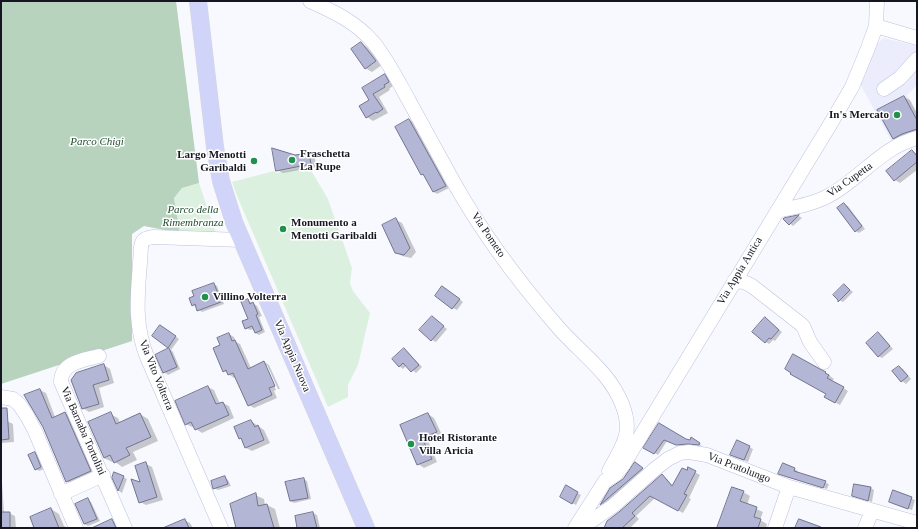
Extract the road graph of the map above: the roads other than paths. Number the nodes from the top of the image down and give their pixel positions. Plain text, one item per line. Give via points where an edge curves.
1 (198, 1) edge
2 (310, 1) edge
3 (877, 1) edge
4 (876, 26) junction
5 (917, 38) edge
6 (917, 59) edge
7 (884, 89) dead end
8 (917, 138) edge
9 (777, 211) junction
10 (242, 240) junction
11 (734, 281) junction
12 (100, 356) dead end
13 (824, 362) dead end
14 (1, 397) edge
15 (103, 475) junction
16 (605, 481) junction
17 (789, 487) junction
18 (61, 494) junction
19 (872, 511) junction
20 (917, 523) edge
21 (76, 528) edge
22 (125, 528) edge
23 (221, 528) edge
24 (366, 528) edge
25 (575, 528) edge
26 (581, 528) edge
27 (775, 528) edge
28 (865, 528) edge

1 - 10 main road, Via Appia Nuova via 218,170 224,194
2 - 16 street, Via Pometo via 346,20 374,43 494,246 545,312 602,371 613,386 624,410 627,433
3 - 4 street, Via Appia Antica
4 - 5 street
4 - 9 street, Via Appia Antica via 852,87
6 - 7 street via 900,78
8 - 9 street, Via Cupetta via 889,152 831,195
9 - 11 street, Via Appia Antica
10 - 23 street, Via Vito Volterra via 154,237 144,239 141,247 137,314 141,341
10 - 24 main road, Via Appia Nuova
11 - 13 street via 752,286 802,325
11 - 16 street, Via Appia Antica via 623,465 616,474
12 - 15 street, Via Barnaba Tortolini via 66,367 61,382
14 - 18 street via 13,399 27,416
15 - 18 street
15 - 22 street, Via Barnaba Tortolini
16 - 25 street, Via Appia Antica
17 - 19 street, Via Pratolungo
17 - 26 street, Via Pratolungo via 707,455 683,452 661,464 613,506
17 - 27 street
18 - 21 street
19 - 20 street, Via Pratolungo
19 - 28 street

